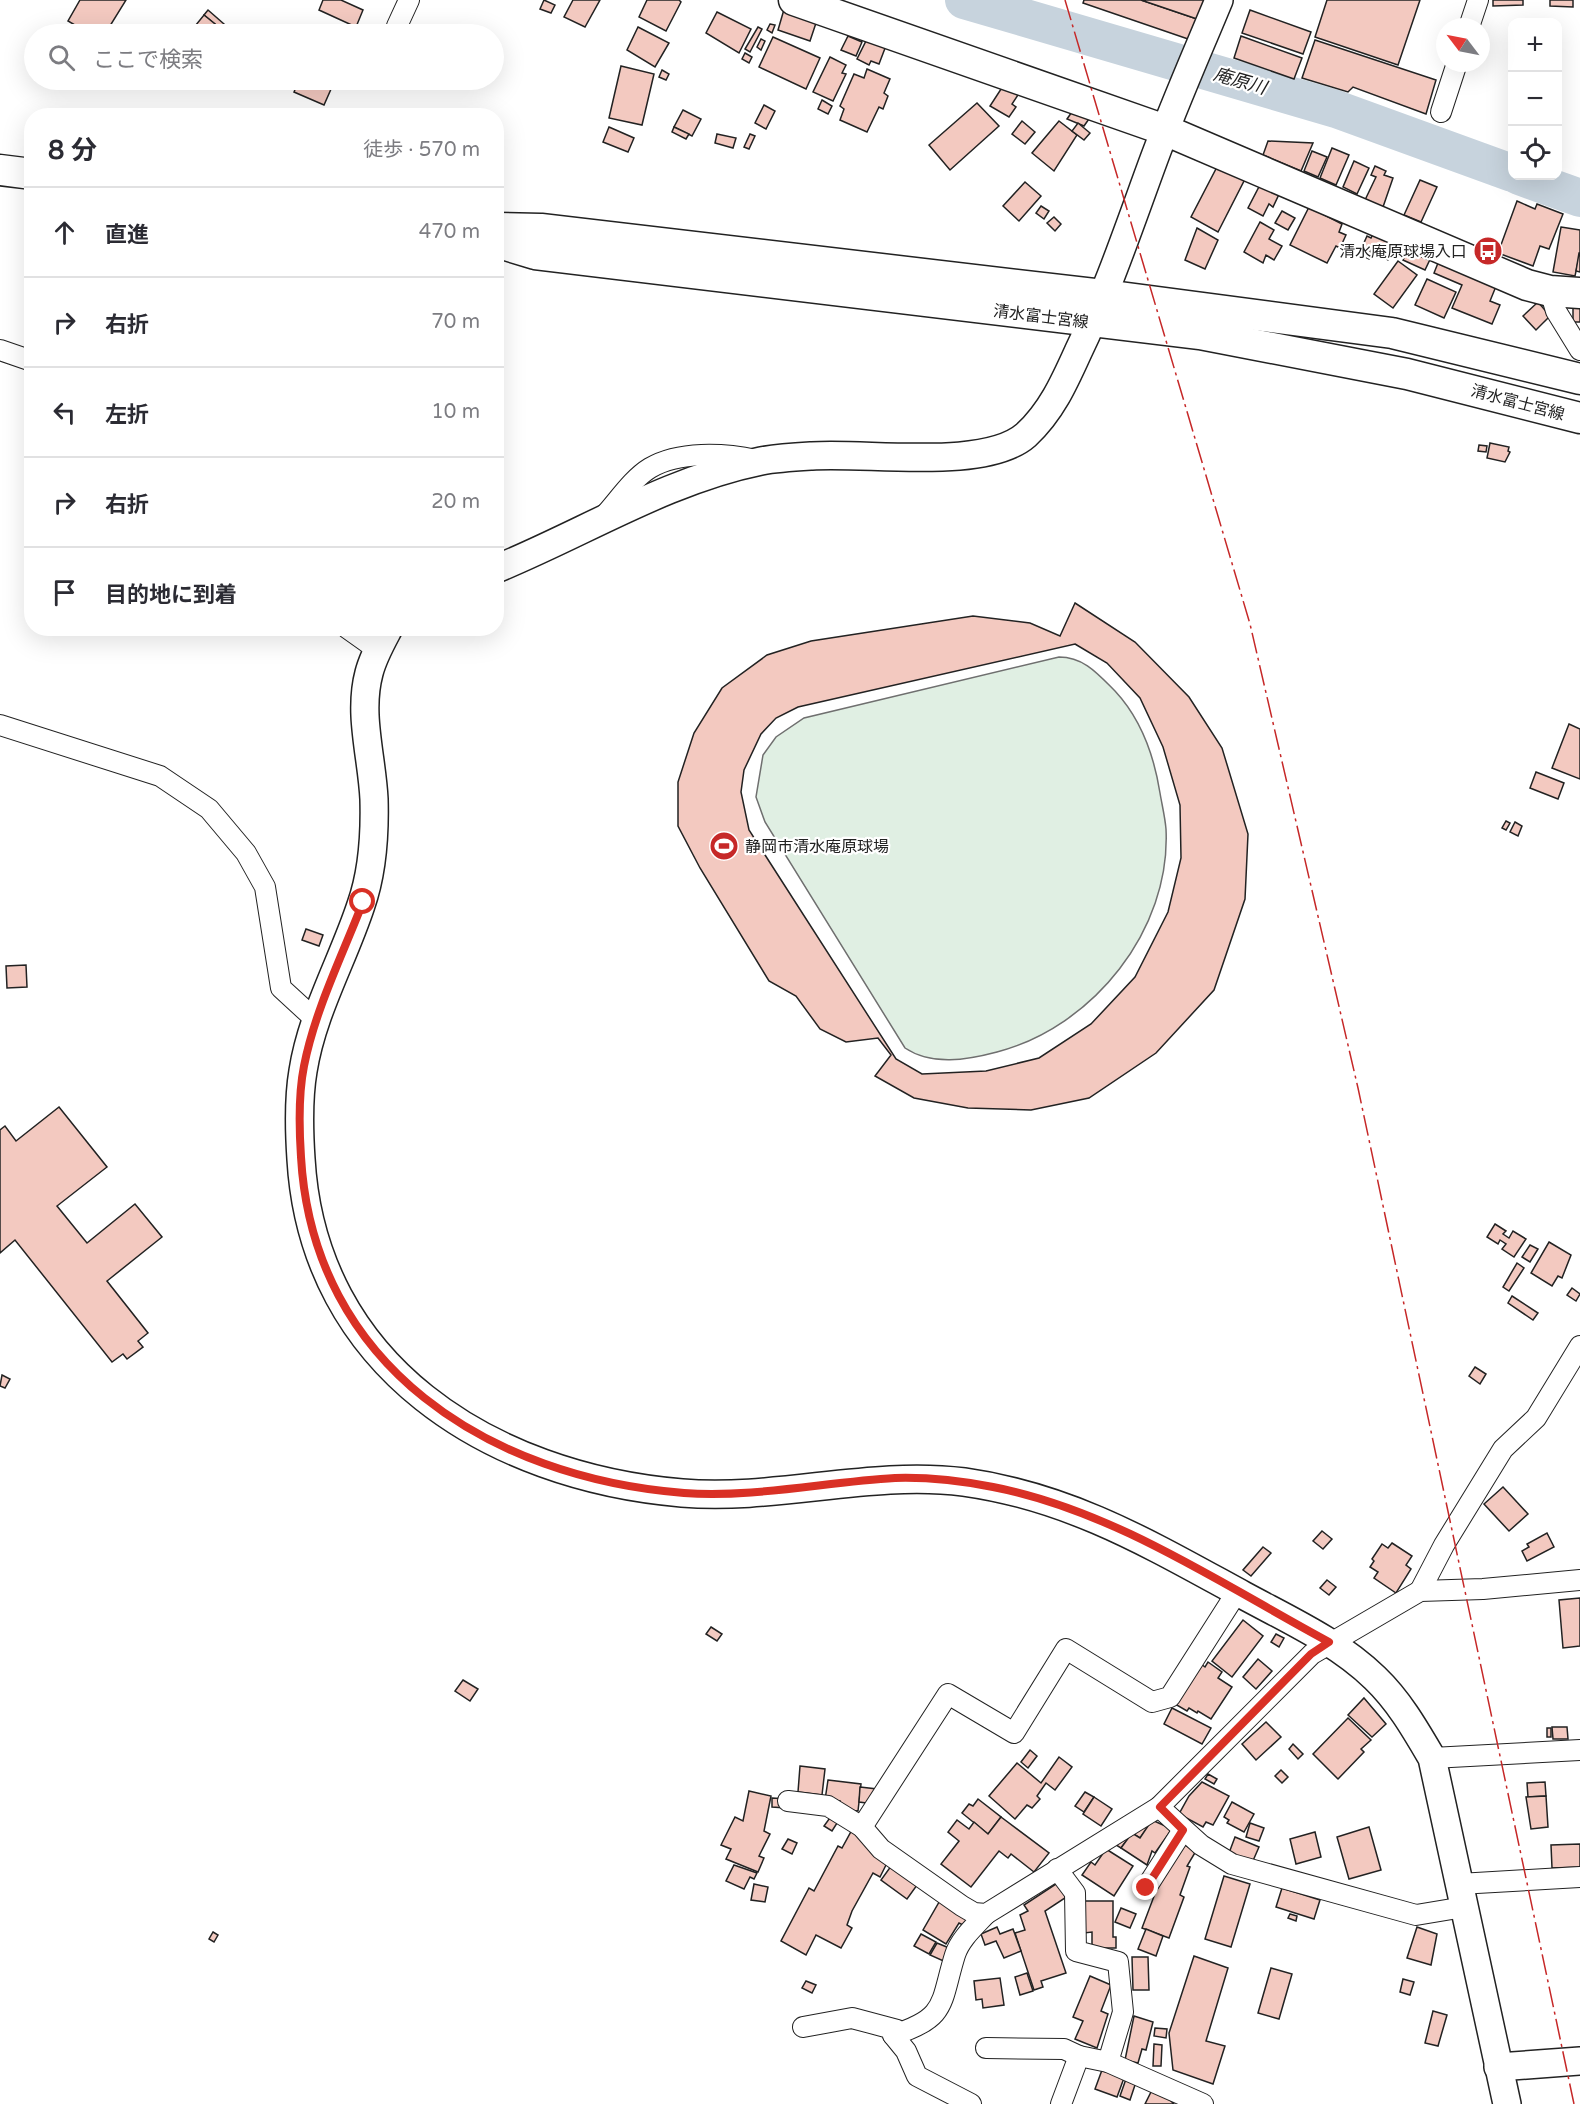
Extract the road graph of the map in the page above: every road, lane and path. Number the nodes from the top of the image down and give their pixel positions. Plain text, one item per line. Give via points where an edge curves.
1 (409, 0) edge
2 (794, 0) edge
3 (1219, 0) edge
4 (1478, 0) edge
5 (1472, 18) edge
6 (398, 24) edge
7 (1454, 72) edge
8 (1441, 112) dead end
9 (1165, 130) junction
10 (0, 170) edge
11 (24, 173) edge
12 (504, 228) edge
13 (504, 244) edge
14 (1550, 291) junction
15 (1580, 293) edge
16 (1103, 295) junction
17 (1093, 322) junction
18 (0, 350) edge
19 (1580, 350) edge
20 (24, 358) edge
21 (1580, 380) edge
22 (1580, 418) edge
23 (504, 565) edge
24 (383, 639) edge
25 (0, 725) edge
26 (317, 1021) junction
27 (1580, 1346) edge
28 (1580, 1580) edge
29 (1420, 1591) junction
30 (1237, 1592) junction
31 (1329, 1642) junction
32 (1580, 1750) edge
33 (1432, 1758) junction
34 (788, 1800) dead end
35 (1160, 1807) junction
36 (862, 1827) junction
37 (1183, 1830) junction
38 (1057, 1869) junction
39 (1580, 1877) edge
40 (1146, 1888) dead end
41 (1461, 1895) junction
42 (986, 1914) junction
43 (803, 2027) dead end
44 (892, 2035) junction
45 (986, 2048) dead end
46 (1079, 2056) junction
47 (1580, 2061) edge
48 (1108, 2062) junction
49 (1498, 2067) junction
50 (971, 2104) edge
51 (1061, 2104) edge
52 (1203, 2104) edge
53 (1507, 2104) edge

1 - 6 street
2 - 9 main road
3 - 9 street
4 - 5 street
7 - 8 street
9 - 14 main road via 1527,285
9 - 16 street
10 - 11 main road
12 - 16 main road, 清水富士宮線 via 541,229
13 - 17 main road, 清水富士宮線 via 535,254
14 - 15 main road
14 - 19 street via 1556,311
16 - 17 street
16 - 21 main road, 清水富士宮線 via 1392,333
17 - 22 main road, 清水富士宮線 via 1200,334 1312,353 1494,394
17 - 23 street via 1055,402 1012,445 976,456 851,454 761,461 694,480
18 - 20 street
24 - 26 street via 368,675 364,706 374,799 373,859 363,902
25 - 26 street via 160,776 208,809 246,853 265,887 281,988
26 - 30 street via 303,1067 298,1118 303,1188 318,1253 330,1282 363,1337 426,1402 469,1431 561,1470 646,1489 734,1494 899,1478 994,1487 1065,1506 1114,1526
27 - 29 street via 1536,1418 1503,1449
28 - 29 street
29 - 31 street
30 - 31 street
30 - 36 street via 1170,1697 1152,1702 1066,1649 1014,1733 948,1694
31 - 33 street via 1375,1678 1405,1712
31 - 35 street via 1311,1654
32 - 33 street
33 - 41 street
34 - 36 street via 828,1806
35 - 37 street
35 - 38 street
36 - 42 street via 881,1849 962,1906
37 - 40 street
37 - 41 street via 1232,1864 1416,1915
38 - 42 street
38 - 48 street via 1075,1893 1076,1951 1118,1962 1123,2012
39 - 41 street
41 - 49 street
42 - 44 street via 956,1953 940,2006 927,2022
43 - 44 street via 852,2018 897,2030
44 - 50 street via 906,2051 917,2076
45 - 46 street via 1064,2049
46 - 48 street
46 - 51 street
47 - 49 street
48 - 52 street
49 - 53 street

